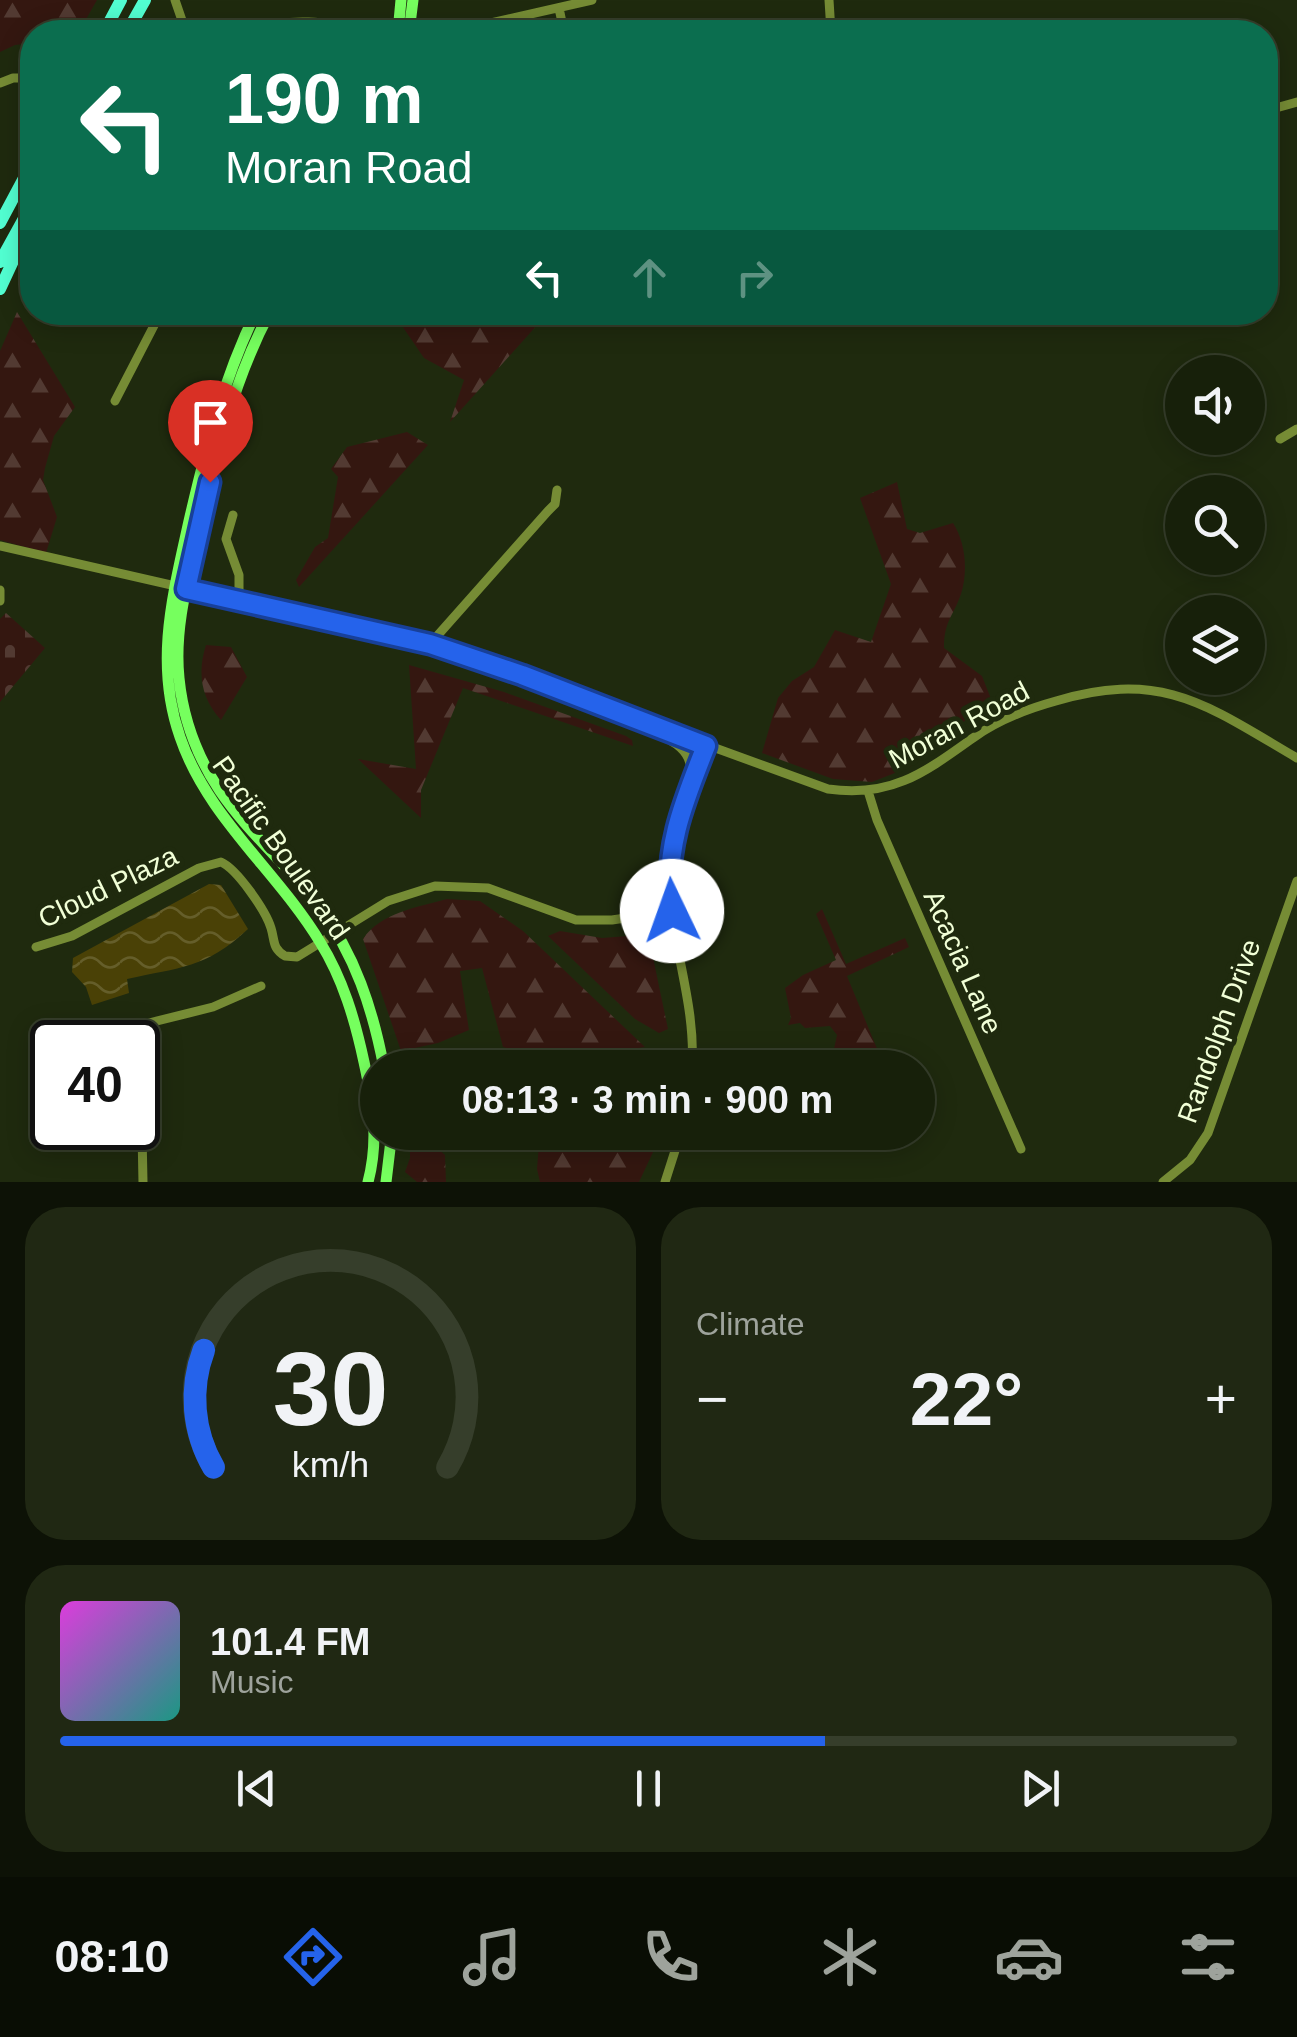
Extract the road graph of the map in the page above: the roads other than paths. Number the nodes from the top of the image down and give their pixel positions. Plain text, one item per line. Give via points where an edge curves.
1 (592, 0) edge
2 (559, 8) junction
3 (505, 20) edge
4 (562, 20) edge
5 (20, 186) edge
6 (0, 223) edge
7 (20, 226) edge
8 (20, 246) edge
9 (0, 262) edge
10 (0, 289) edge
11 (153, 325) edge
12 (250, 325) edge
13 (264, 325) edge
14 (114, 401) dead end
15 (1297, 428) edge
16 (1280, 438) dead end
17 (557, 490) dead end
18 (233, 516) dead end
19 (0, 546) edge
20 (180, 587) junction
21 (0, 590) edge
22 (239, 600) junction
23 (0, 602) edge
24 (430, 644) junction
25 (609, 708) junction
26 (706, 746) junction
27 (1297, 758) edge
28 (691, 784) junction
29 (868, 791) junction
30 (1297, 881) edge
31 (672, 911) junction
32 (337, 933) junction
33 (321, 943) junction
34 (36, 947) dead end
35 (261, 986) dead end
36 (380, 1050) edge
37 (691, 1050) edge
38 (1021, 1149) dead end
39 (390, 1150) edge
40 (676, 1150) edge
41 (142, 1182) edge
42 (368, 1182) edge
43 (386, 1182) edge
44 (665, 1182) edge
45 (1163, 1182) edge

1 - 2 street
2 - 3 street
2 - 4 street
5 - 6 highway
7 - 9 highway
8 - 10 highway
11 - 14 street
12 - 20 main road, Pacific Boulevard via 210,430
13 - 20 main road, Pacific Boulevard via 235,392
15 - 16 street
17 - 24 street via 548,512
18 - 22 street via 226,538
19 - 20 street, Moran Road
20 - 22 street, Moran Road
20 - 32 main road, Pacific Boulevard via 179,682 198,752 231,806
20 - 33 main road, Pacific Boulevard via 166,634 166,676 184,749 209,797
21 - 23 street
22 - 24 street, Moran Road
24 - 25 street, Moran Road
25 - 26 street, Moran Road
25 - 28 street via 687,752
26 - 28 street
26 - 29 street, Moran Road via 808,784
27 - 29 street, Moran Road via 1193,700 1124,687 1022,712 920,775
28 - 31 street via 671,849
29 - 38 street, Acacia Lane
30 - 45 street, Randolph Drive via 1208,1133 1190,1160
31 - 32 street via 576,920 488,888 435,886 388,901
31 - 37 street
32 - 33 street
32 - 36 main road, Pacific Boulevard
33 - 34 street, Cloud Plaza via 296,956 278,952 270,924 238,874 221,862 72,936
33 - 42 main road, Pacific Boulevard via 349,1003 368,1082 375,1119
35 - 41 street via 213,1007 149,1022 140,1032
39 - 43 main road
40 - 44 street

